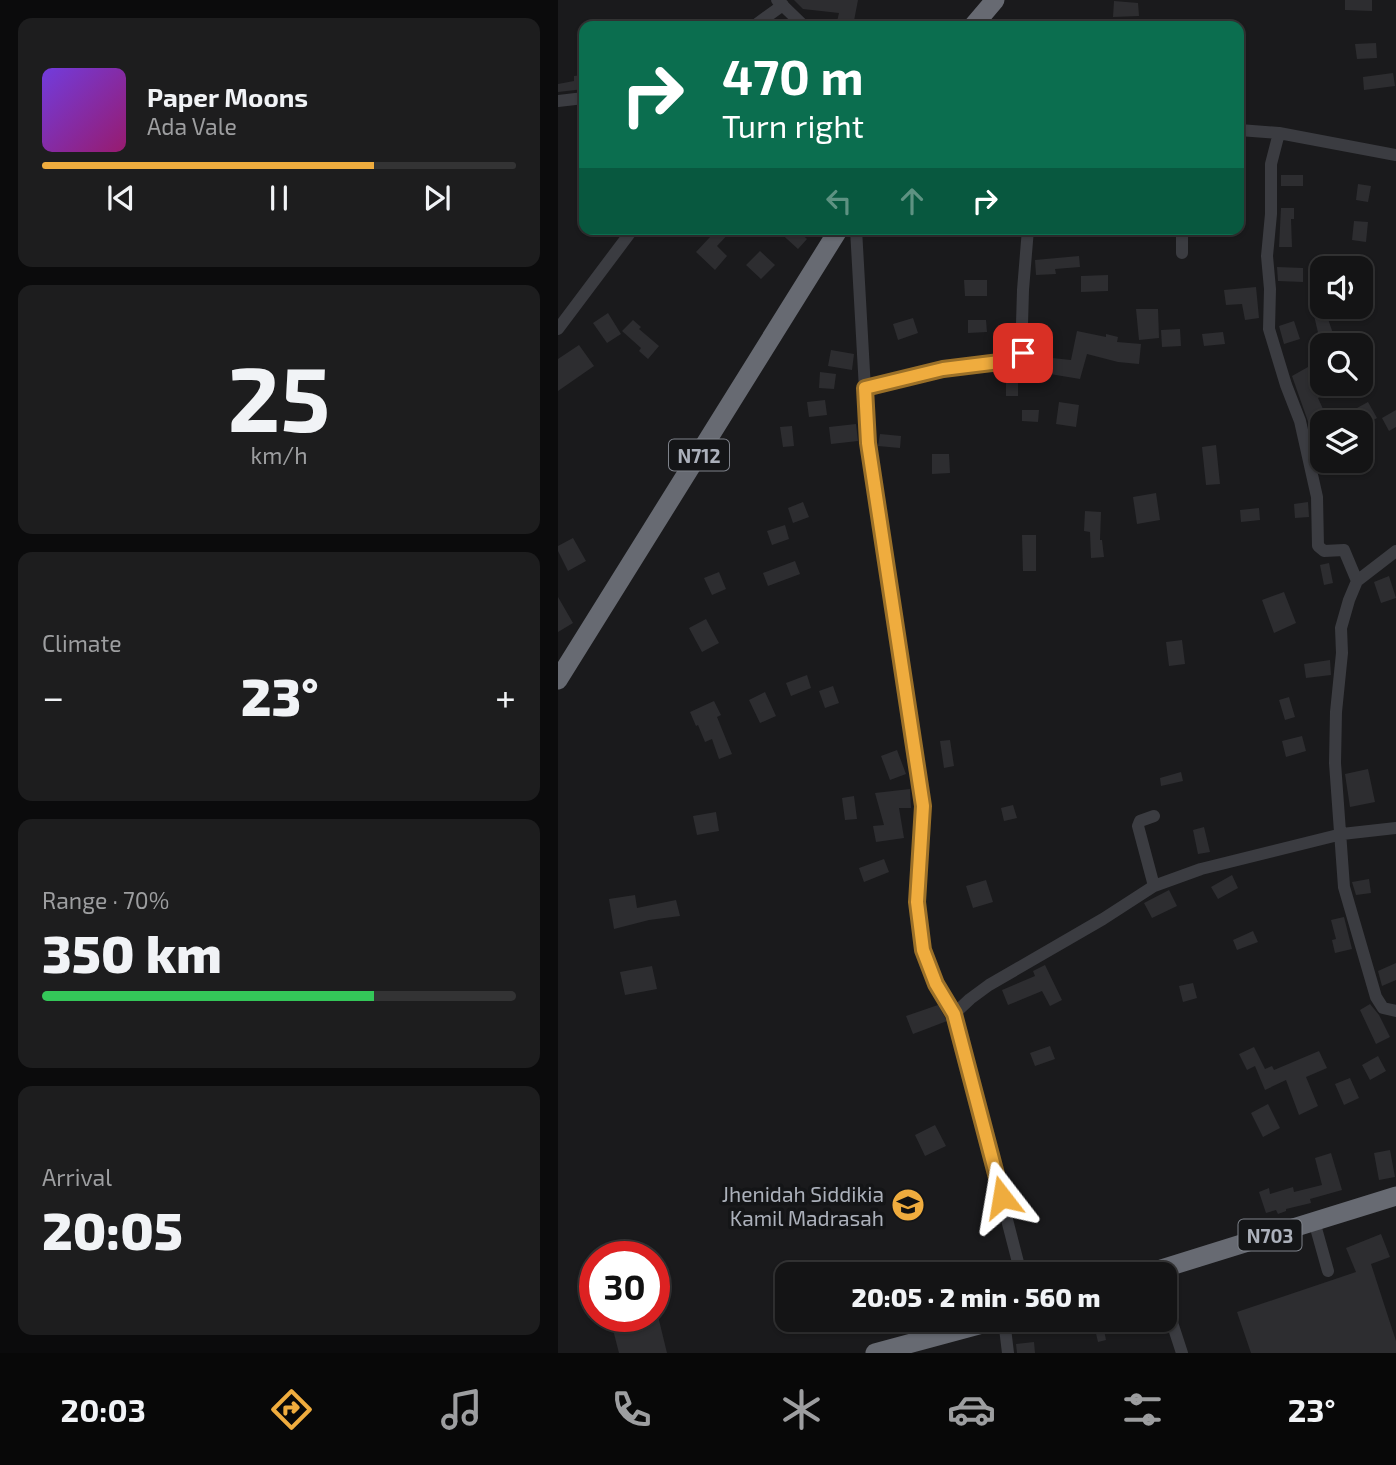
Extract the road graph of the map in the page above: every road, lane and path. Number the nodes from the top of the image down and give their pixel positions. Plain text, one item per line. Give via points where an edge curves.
1 (995, 0) edge
2 (780, 2) edge
3 (759, 21) edge
4 (799, 21) edge
5 (977, 21) edge
6 (579, 99) edge
7 (558, 102) edge
8 (1244, 130) edge
9 (1279, 133) junction
10 (1396, 155) edge
11 (628, 235) edge
12 (835, 235) edge
13 (856, 235) edge
14 (1028, 235) edge
15 (1182, 235) edge
16 (1182, 253) dead end
17 (558, 329) edge
18 (865, 388) junction
19 (1396, 551) edge
20 (1357, 581) junction
21 (558, 680) edge
22 (1154, 816) dead end
23 (1396, 828) edge
24 (1342, 834) junction
25 (1154, 886) junction
26 (1396, 1011) edge
27 (954, 1014) junction
28 (1396, 1196) edge
29 (1314, 1221) junction
30 (1018, 1262) edge
31 (1177, 1265) edge
32 (1328, 1271) dead end
33 (953, 1332) edge
34 (1005, 1332) edge
35 (1175, 1332) edge
36 (875, 1353) edge
37 (1008, 1353) edge
38 (1182, 1353) edge

1 - 5 highway
2 - 3 street
2 - 4 street
6 - 7 street
8 - 9 street
9 - 10 street
9 - 20 street via 1271,164 1269,329 1300,421 1314,483 1318,546 1324,551 1344,550
11 - 17 street
12 - 21 highway, N712
13 - 18 street
14 - 18 street via 1021,358 943,369
15 - 16 street
18 - 27 street via 868,443 923,806 917,902 923,950
19 - 20 street
20 - 24 street via 1341,628 1336,712 1335,763
22 - 25 street via 1138,826
23 - 24 street
24 - 25 street via 1201,869
24 - 26 street via 1344,887 1376,997 1383,1007
25 - 27 street via 989,985
27 - 30 street
28 - 29 highway, N703
29 - 31 highway, N703
29 - 32 street
33 - 36 highway
34 - 37 street
35 - 38 street

